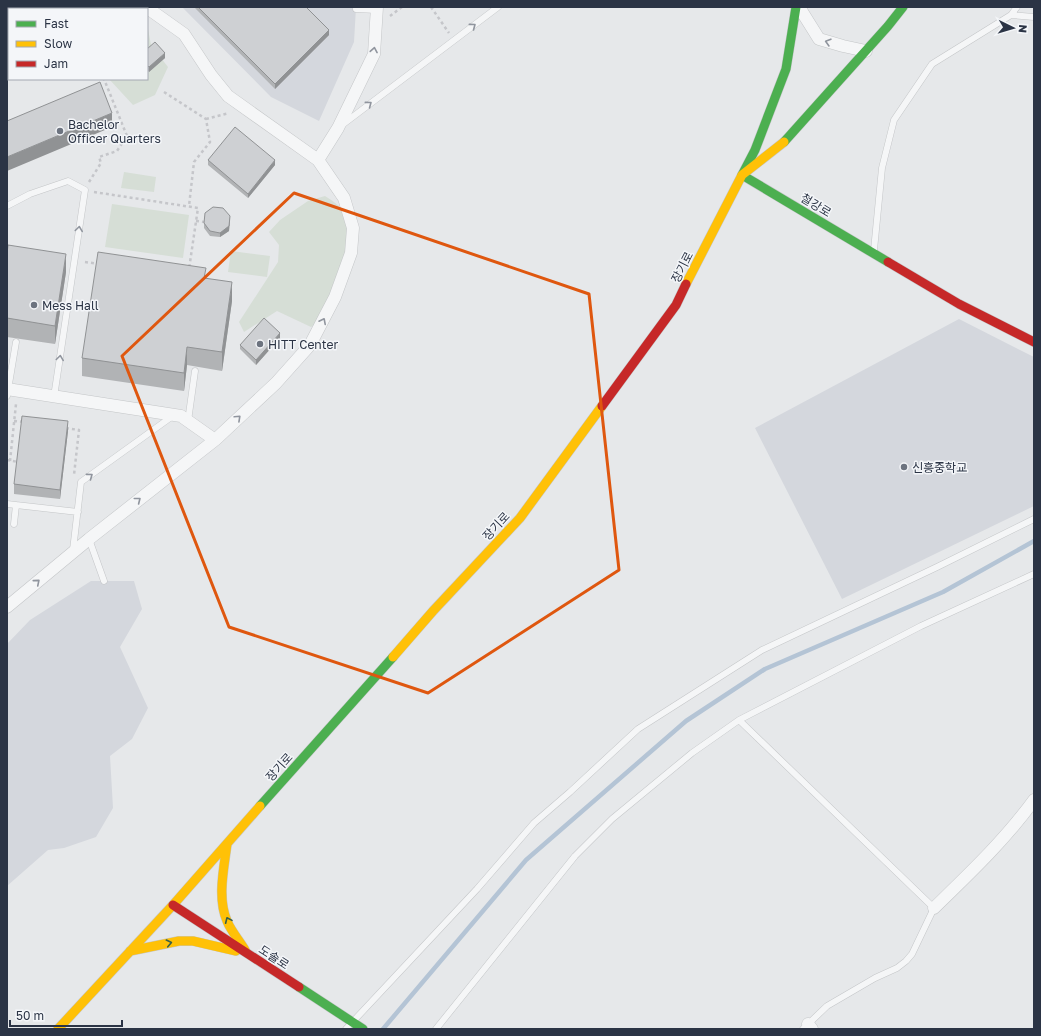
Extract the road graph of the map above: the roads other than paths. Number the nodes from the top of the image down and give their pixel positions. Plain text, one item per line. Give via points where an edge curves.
1 (498, 7) edge
2 (796, 7) edge
3 (799, 7) edge
4 (903, 7) edge
5 (1017, 7) edge
6 (148, 8) edge
7 (356, 9) dead end
8 (377, 9) edge
9 (1012, 15) junction
10 (1034, 17) edge
11 (866, 51) junction
12 (338, 128) junction
13 (318, 160) junction
14 (742, 175) junction
15 (7, 206) edge
16 (874, 253) junction
17 (16, 342) dead end
18 (1034, 342) edge
19 (195, 371) dead end
20 (10, 391) edge
21 (54, 397) junction
22 (174, 415) junction
23 (188, 421) junction
24 (215, 440) junction
25 (7, 504) edge
26 (16, 505) junction
27 (78, 512) junction
28 (1034, 519) edge
29 (14, 524) dead end
30 (89, 539) junction
31 (73, 552) junction
32 (1034, 574) edge
33 (104, 581) dead end
34 (7, 607) edge
35 (739, 720) junction
36 (1034, 800) edge
37 (227, 844) junction
38 (173, 905) junction
39 (934, 908) junction
40 (130, 951) junction
41 (248, 954) junction
42 (350, 1026) edge
43 (808, 1027) edge
44 (362, 1028) edge
45 (58, 1029) edge
46 (436, 1029) edge

12 -> 1 lane
2 - 14 main road via 786,69 755,150
11 -> 3 street via 819,39
4 - 11 main road, 장기로
5 - 9 lane
6 - 13 street via 184,34 228,96
7 - 8 lane
12 -> 8 street via 374,54
9 - 10 lane
9 - 16 lane via 932,64 894,120 882,168
11 - 14 main road, 장기로 via 782,145
12 - 13 street
24 -> 13 street via 276,382 310,345 335,297 351,253 353,228 344,198
14 - 16 main road, 철강로
14 - 37 main road, 장기로 via 676,305 520,518
21 -> 15 lane via 85,190 68,181 30,194
16 - 18 main road, 철강로 via 959,304
17 - 20 lane
19 - 23 lane
20 - 21 street
21 - 22 street
22 - 23 street
27 -> 22 lane via 81,482
23 - 24 street
30 -> 24 street
25 - 26 lane
26 - 27 lane
26 - 29 lane
27 - 31 lane
28 - 42 lane via 762,650 638,729 534,823 477,889
30 - 31 street
30 - 33 lane
34 -> 31 street
32 - 35 lane via 920,626
35 - 39 lane
35 - 46 lane via 692,753 612,819 575,856
36 - 39 street via 982,860
37 - 38 main road, 장기로
41 -> 37 main road via 227,920 223,908
38 - 40 main road, 장기로
38 - 41 main road, 도솔로
39 - 43 lane via 912,954 906,961 827,1006
40 -> 41 main road via 179,941 193,941
40 - 45 main road, 장기로
41 - 42 main road, 도솔로
42 - 44 main road, 도솔로

